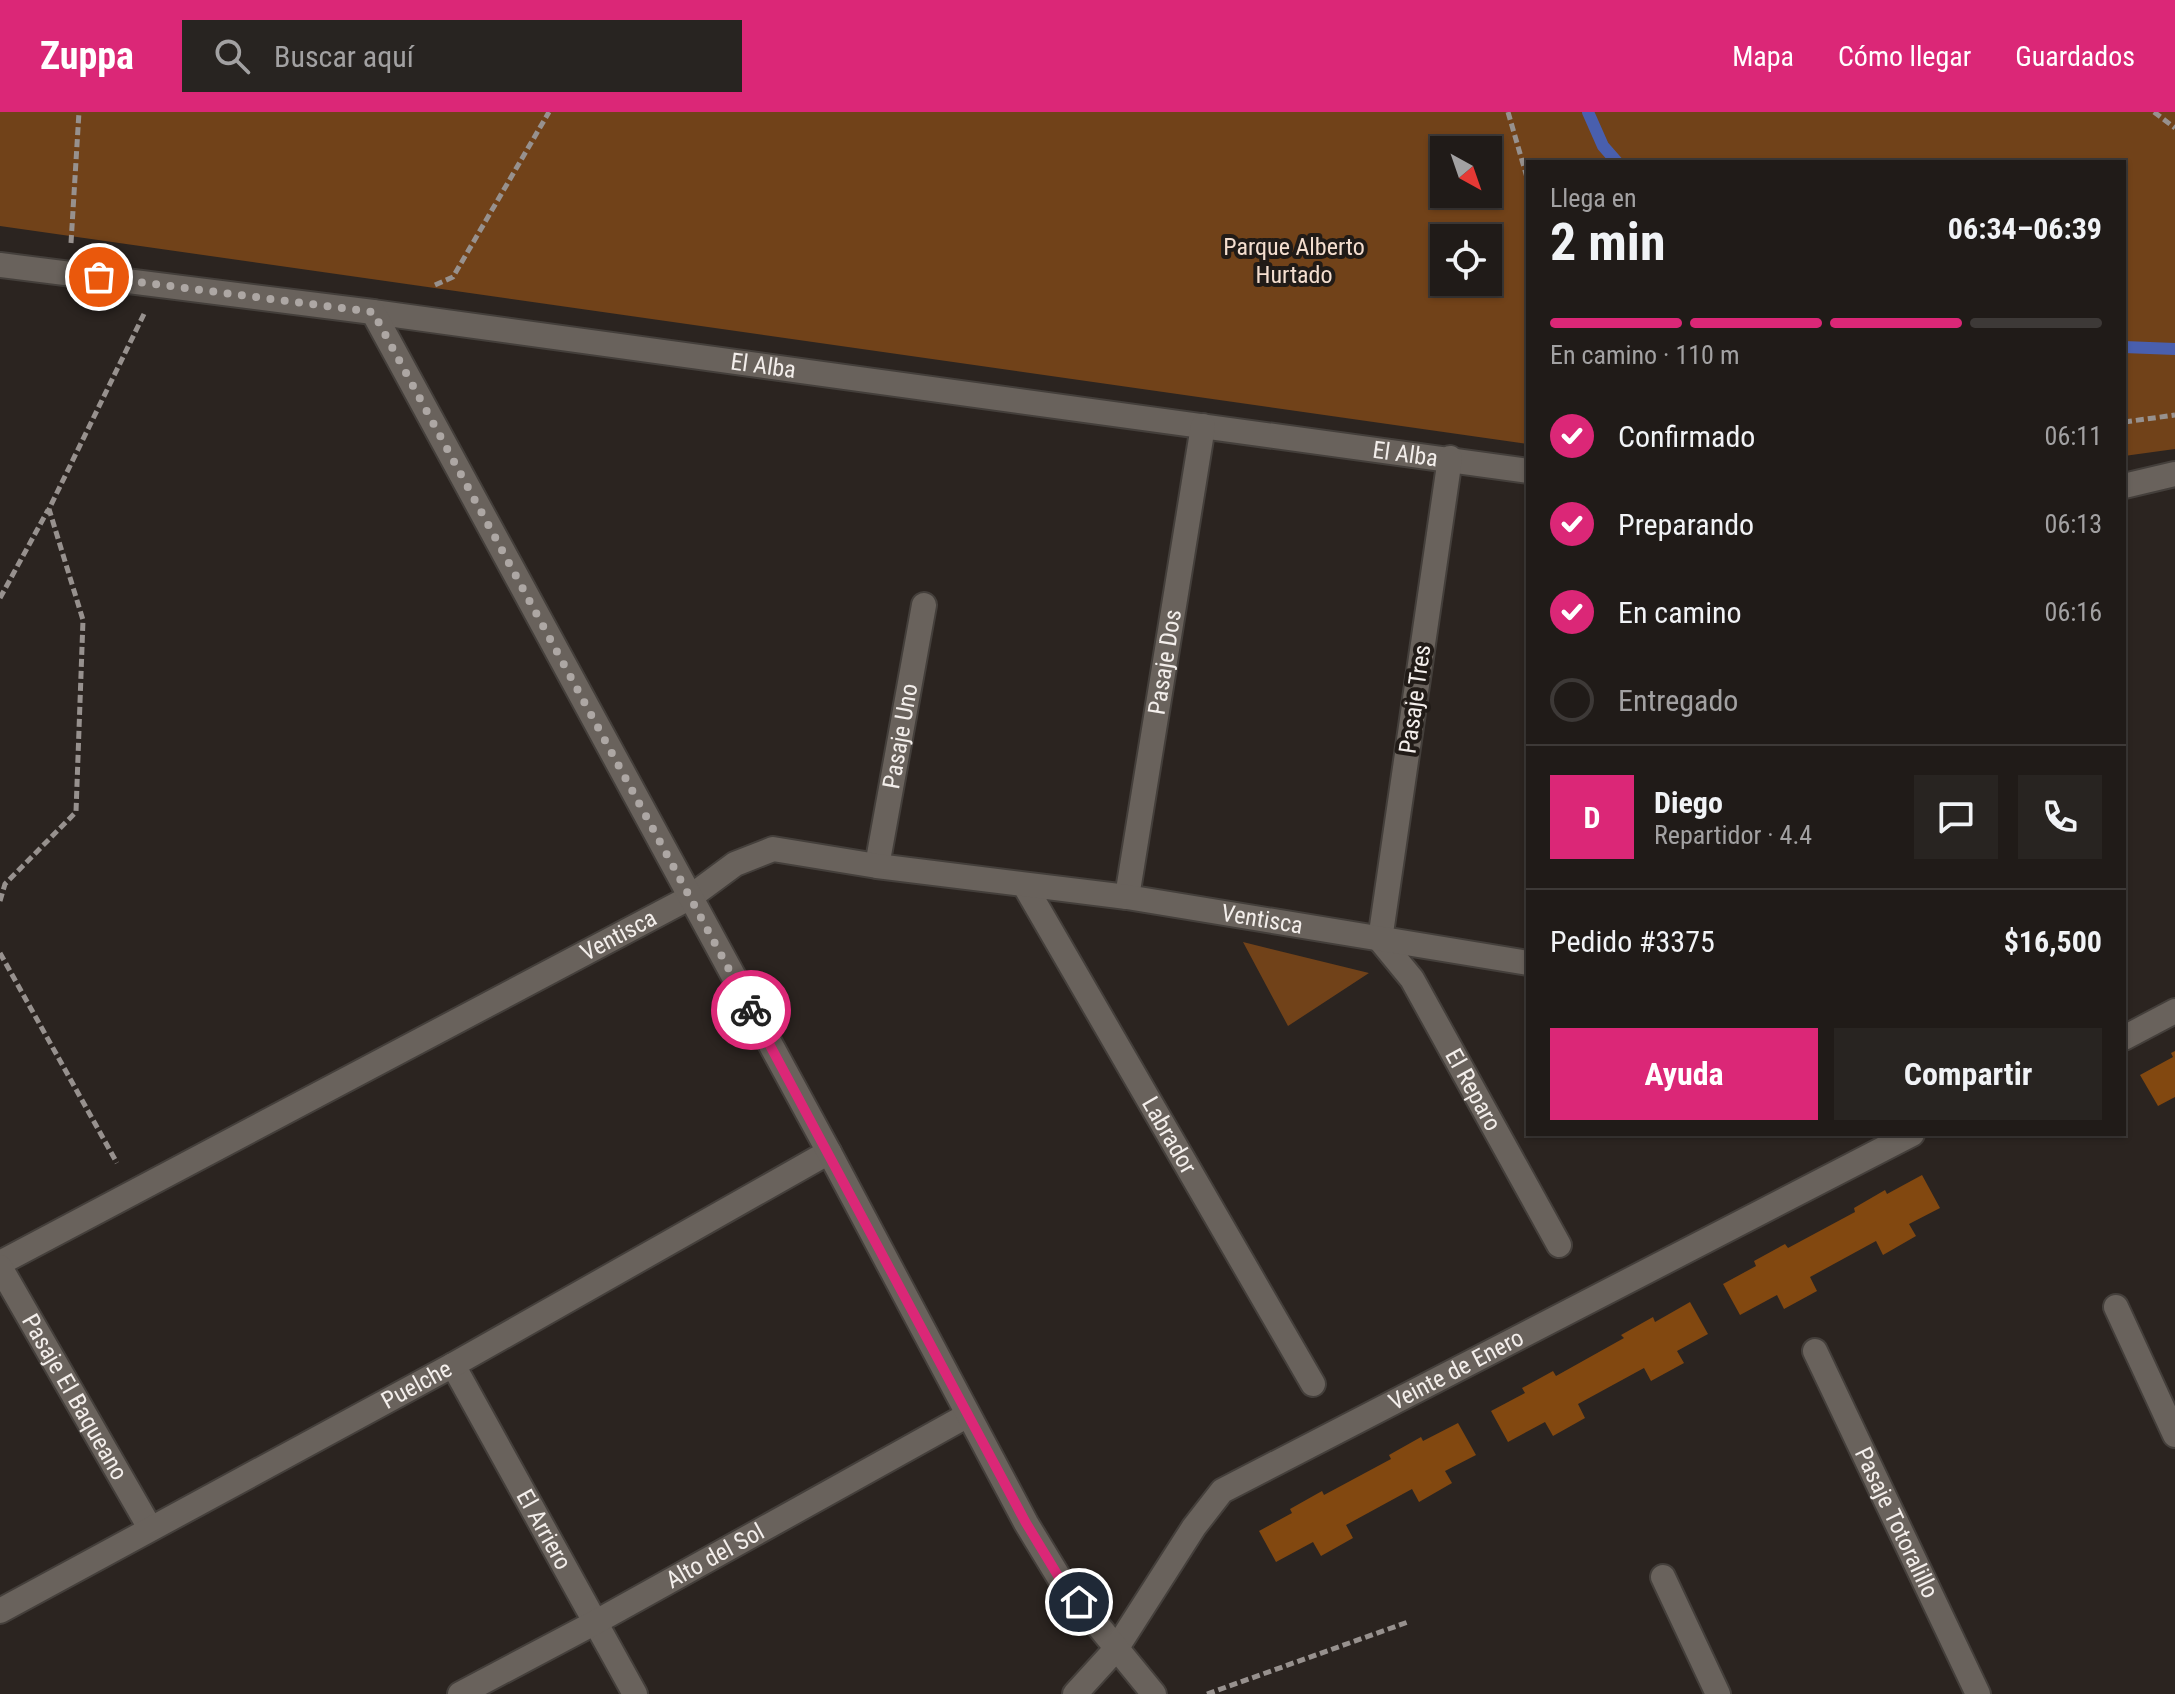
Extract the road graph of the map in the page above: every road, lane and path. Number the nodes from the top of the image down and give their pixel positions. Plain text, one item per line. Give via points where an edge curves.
1 (79, 112) edge
2 (549, 112) edge
3 (1508, 112) edge
4 (2154, 112) edge
5 (2175, 128) edge
6 (1526, 174) edge
7 (0, 265) edge
8 (69, 274) junction
9 (159, 284) junction
10 (427, 289) dead end
11 (373, 312) junction
12 (2175, 415) edge
13 (2126, 422) edge
14 (1203, 426) junction
15 (1450, 458) junction
16 (1526, 471) edge
17 (2175, 474) edge
18 (2126, 486) edge
19 (49, 509) junction
20 (0, 598) edge
21 (924, 605) dead end
22 (877, 866) junction
23 (1025, 886) junction
24 (1127, 897) junction
25 (689, 898) junction
26 (0, 901) edge
27 (1380, 940) junction
28 (0, 953) edge
29 (1526, 963) edge
30 (2175, 1011) edge
31 (2126, 1037) edge
32 (1908, 1136) edge
33 (829, 1152) junction
34 (133, 1192) junction
35 (1559, 1245) dead end
36 (0, 1265) edge
37 (2116, 1307) dead end
38 (1815, 1351) dead end
39 (453, 1365) junction
40 (1313, 1384) dead end
41 (968, 1415) junction
42 (2175, 1435) edge
43 (150, 1528) junction
44 (1663, 1577) dead end
45 (0, 1611) edge
46 (596, 1622) junction
47 (1408, 1622) dead end
48 (1116, 1649) junction
49 (460, 1694) edge
50 (635, 1694) edge
51 (1075, 1694) edge
52 (1154, 1694) edge
53 (1207, 1694) edge
54 (1718, 1694) edge
55 (1978, 1694) edge

1 - 8 path
2 - 10 path via 453,277
3 - 6 path
4 - 5 path
7 - 8 street, El Alba
8 - 9 street, El Alba
9 - 11 street, El Alba
9 - 19 path
11 - 14 street, El Alba
11 - 25 street
12 - 13 path
14 - 15 street, El Alba
14 - 24 street, Pasaje Dos
15 - 16 street, El Alba
15 - 27 street, Pasaje Tres
17 - 18 street
19 - 20 path
19 - 26 path via 83,620 76,812 5,884
21 - 22 street, Pasaje Uno
22 - 23 street, Ventisca
22 - 25 street, Ventisca via 773,849 735,864
23 - 24 street, Ventisca
23 - 40 street, Labrador
24 - 27 street, Ventisca
25 - 33 street
25 - 34 street, Ventisca
27 - 29 street, Ventisca
27 - 35 street, El Reparo via 1412,979
28 - 34 path
30 - 31 street
32 - 48 street, Veinte de Enero via 1222,1491
33 - 39 street, Puelche
33 - 41 street
34 - 36 street, Ventisca
36 - 43 street, Pasaje El Baqueano
37 - 42 street
38 - 55 street, Pasaje Totoralillo
39 - 43 street, Puelche
39 - 46 street, El Arriero
41 - 46 street, Alto del Sol
41 - 48 street via 1060,1579
43 - 45 street, Puelche
44 - 54 street
46 - 49 street, Alto del Sol
46 - 50 street, El Arriero
47 - 53 path
48 - 51 street, Veinte de Enero
48 - 52 street

